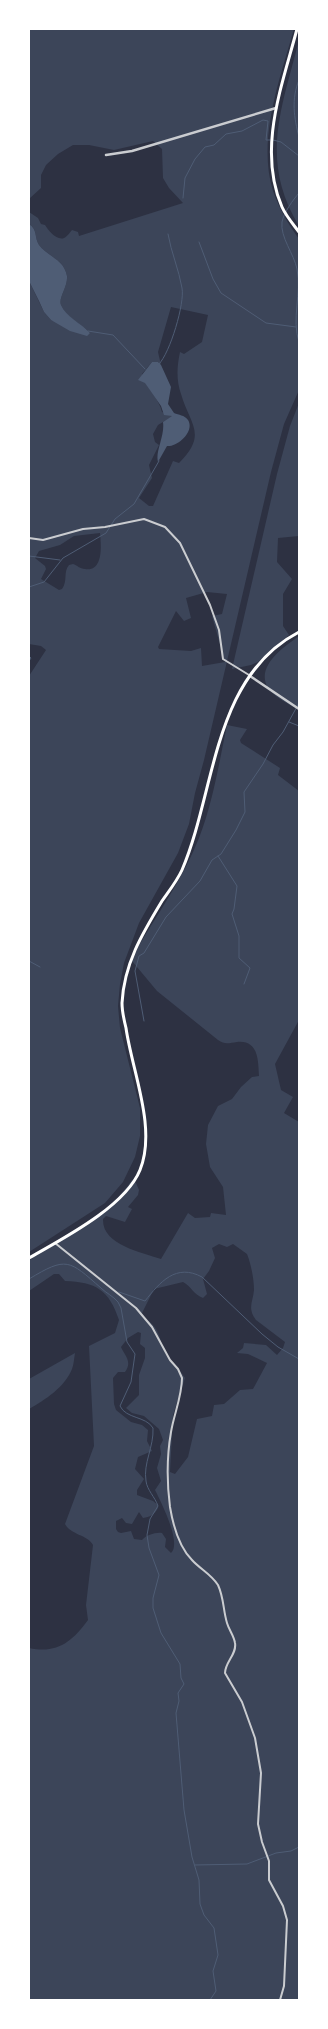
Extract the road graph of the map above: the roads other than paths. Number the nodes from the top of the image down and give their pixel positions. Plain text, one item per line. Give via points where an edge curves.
1 (297, 29) edge
2 (276, 108) junction
3 (106, 155) dead end
4 (299, 232) edge
5 (29, 538) edge
6 (299, 632) edge
7 (250, 676) junction
8 (299, 709) edge
9 (55, 1243) junction
10 (29, 1258) edge
11 (280, 2000) edge

1 - 2 main road
2 - 3 street via 132,152
2 - 4 main road via 271,144 272,169 282,208
5 - 7 street via 43,540 83,529 144,519 165,527 180,543 210,605 219,630 223,659
6 - 7 main road via 269,654
7 - 8 street
7 - 9 main road via 227,719 182,871 144,931 127,970 122,1004 129,1052 144,1105 145,1152 140,1171 110,1206
9 - 10 main road
9 - 11 street via 136,1308 152,1327 182,1378 170,1441 170,1508 178,1538 185,1551 218,1585 225,1605 227,1623 235,1641 234,1651 224,1673 242,1702 256,1738 260,1772 258,1824 269,1861 269,1880 283,1906 287,1920 284,1986

